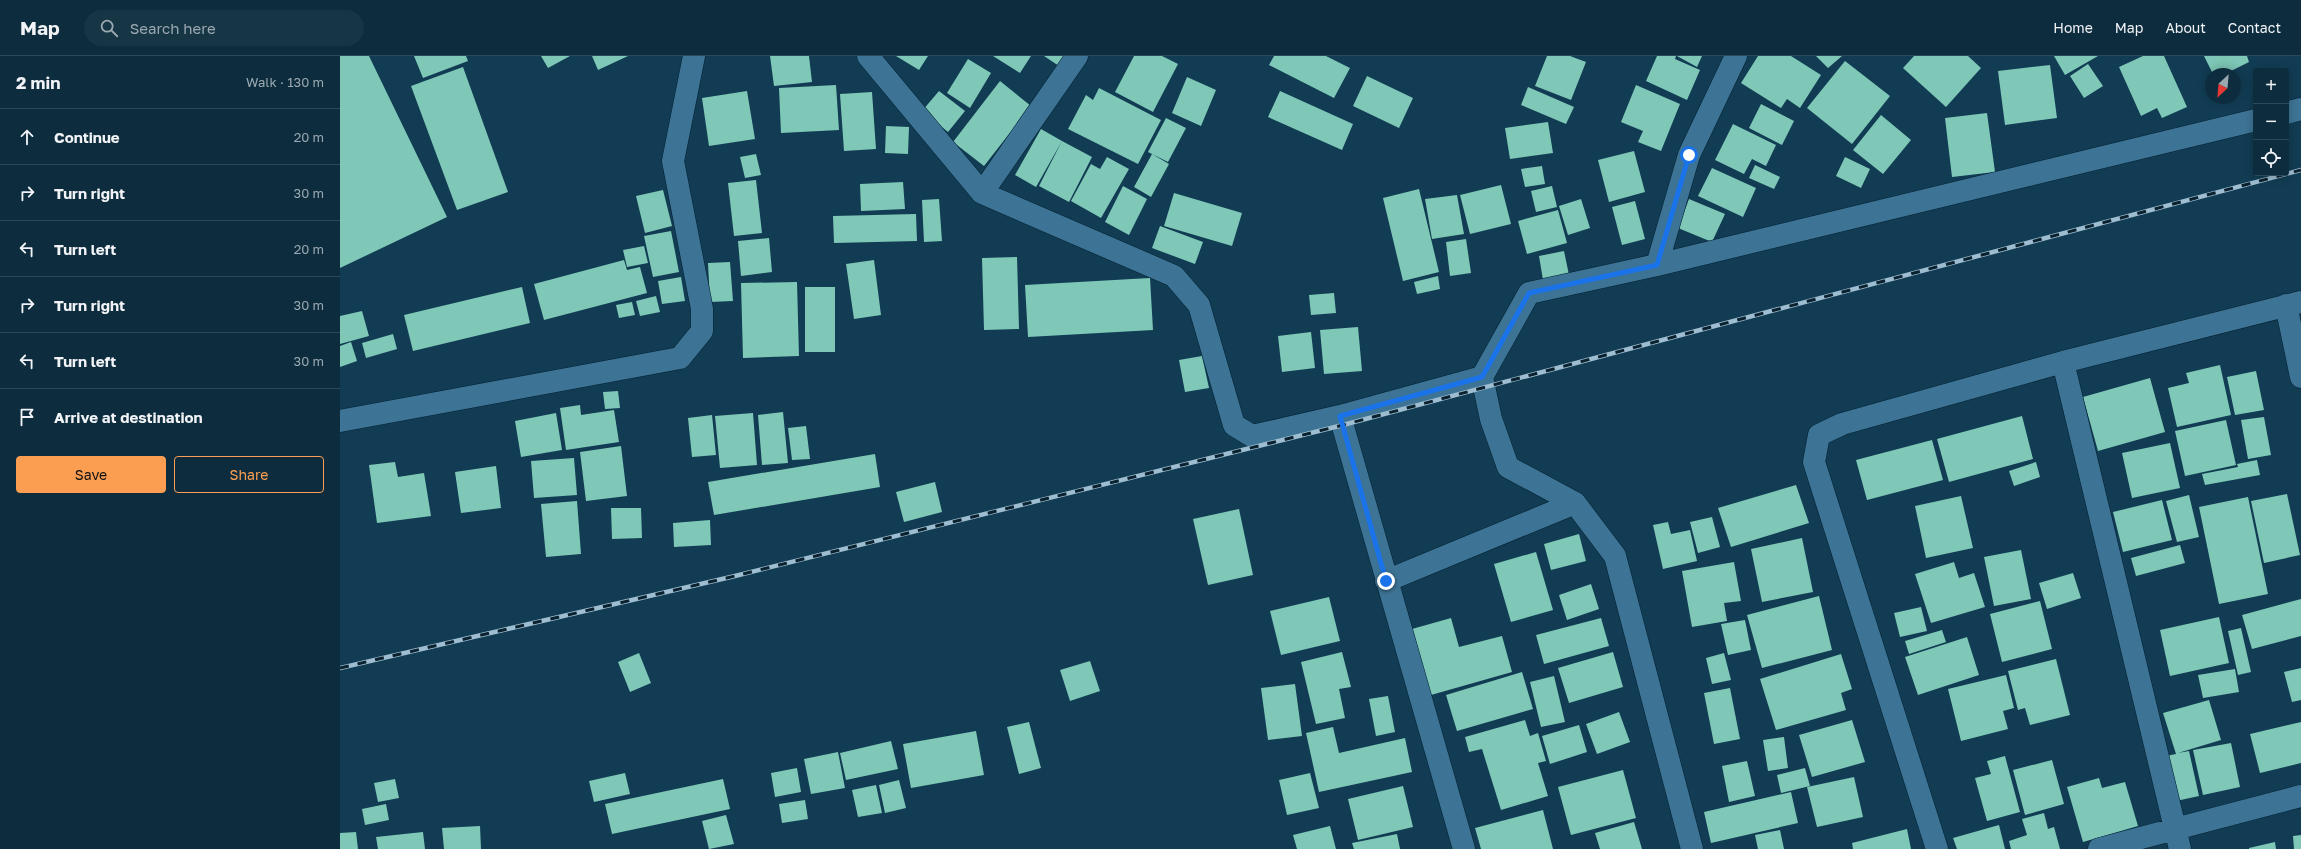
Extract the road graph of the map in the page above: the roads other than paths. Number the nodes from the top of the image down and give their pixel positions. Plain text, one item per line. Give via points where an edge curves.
1 (694, 56) edge
2 (868, 56) edge
3 (1077, 56) edge
4 (1736, 56) edge
5 (2301, 109) edge
6 (2289, 112) edge
7 (2253, 121) edge
8 (982, 194) junction
9 (1657, 265) junction
10 (2293, 304) edge
11 (2063, 362) junction
12 (1482, 377) junction
13 (2301, 377) edge
14 (1340, 416) junction
15 (340, 421) edge
16 (1575, 503) junction
17 (1386, 581) junction
18 (2301, 796) edge
19 (2178, 839) edge
20 (1464, 849) edge
21 (1692, 849) edge
22 (1938, 849) edge
23 (2099, 849) edge

1 - 15 street via 673,161 702,309 702,331 680,358
2 - 8 street
3 - 8 street
4 - 9 street via 1689,155
5 - 6 street
7 - 9 street
8 - 14 street via 1174,276 1199,305 1234,425 1252,436
9 - 12 street via 1529,293
10 - 11 street
10 - 13 street
11 - 19 street
11 - 22 street via 1842,424 1819,435 1814,462
12 - 14 street
12 - 16 street via 1490,419 1508,467
14 - 17 street
16 - 17 street
16 - 21 street via 1615,556
17 - 20 street
18 - 19 street
19 - 23 street

